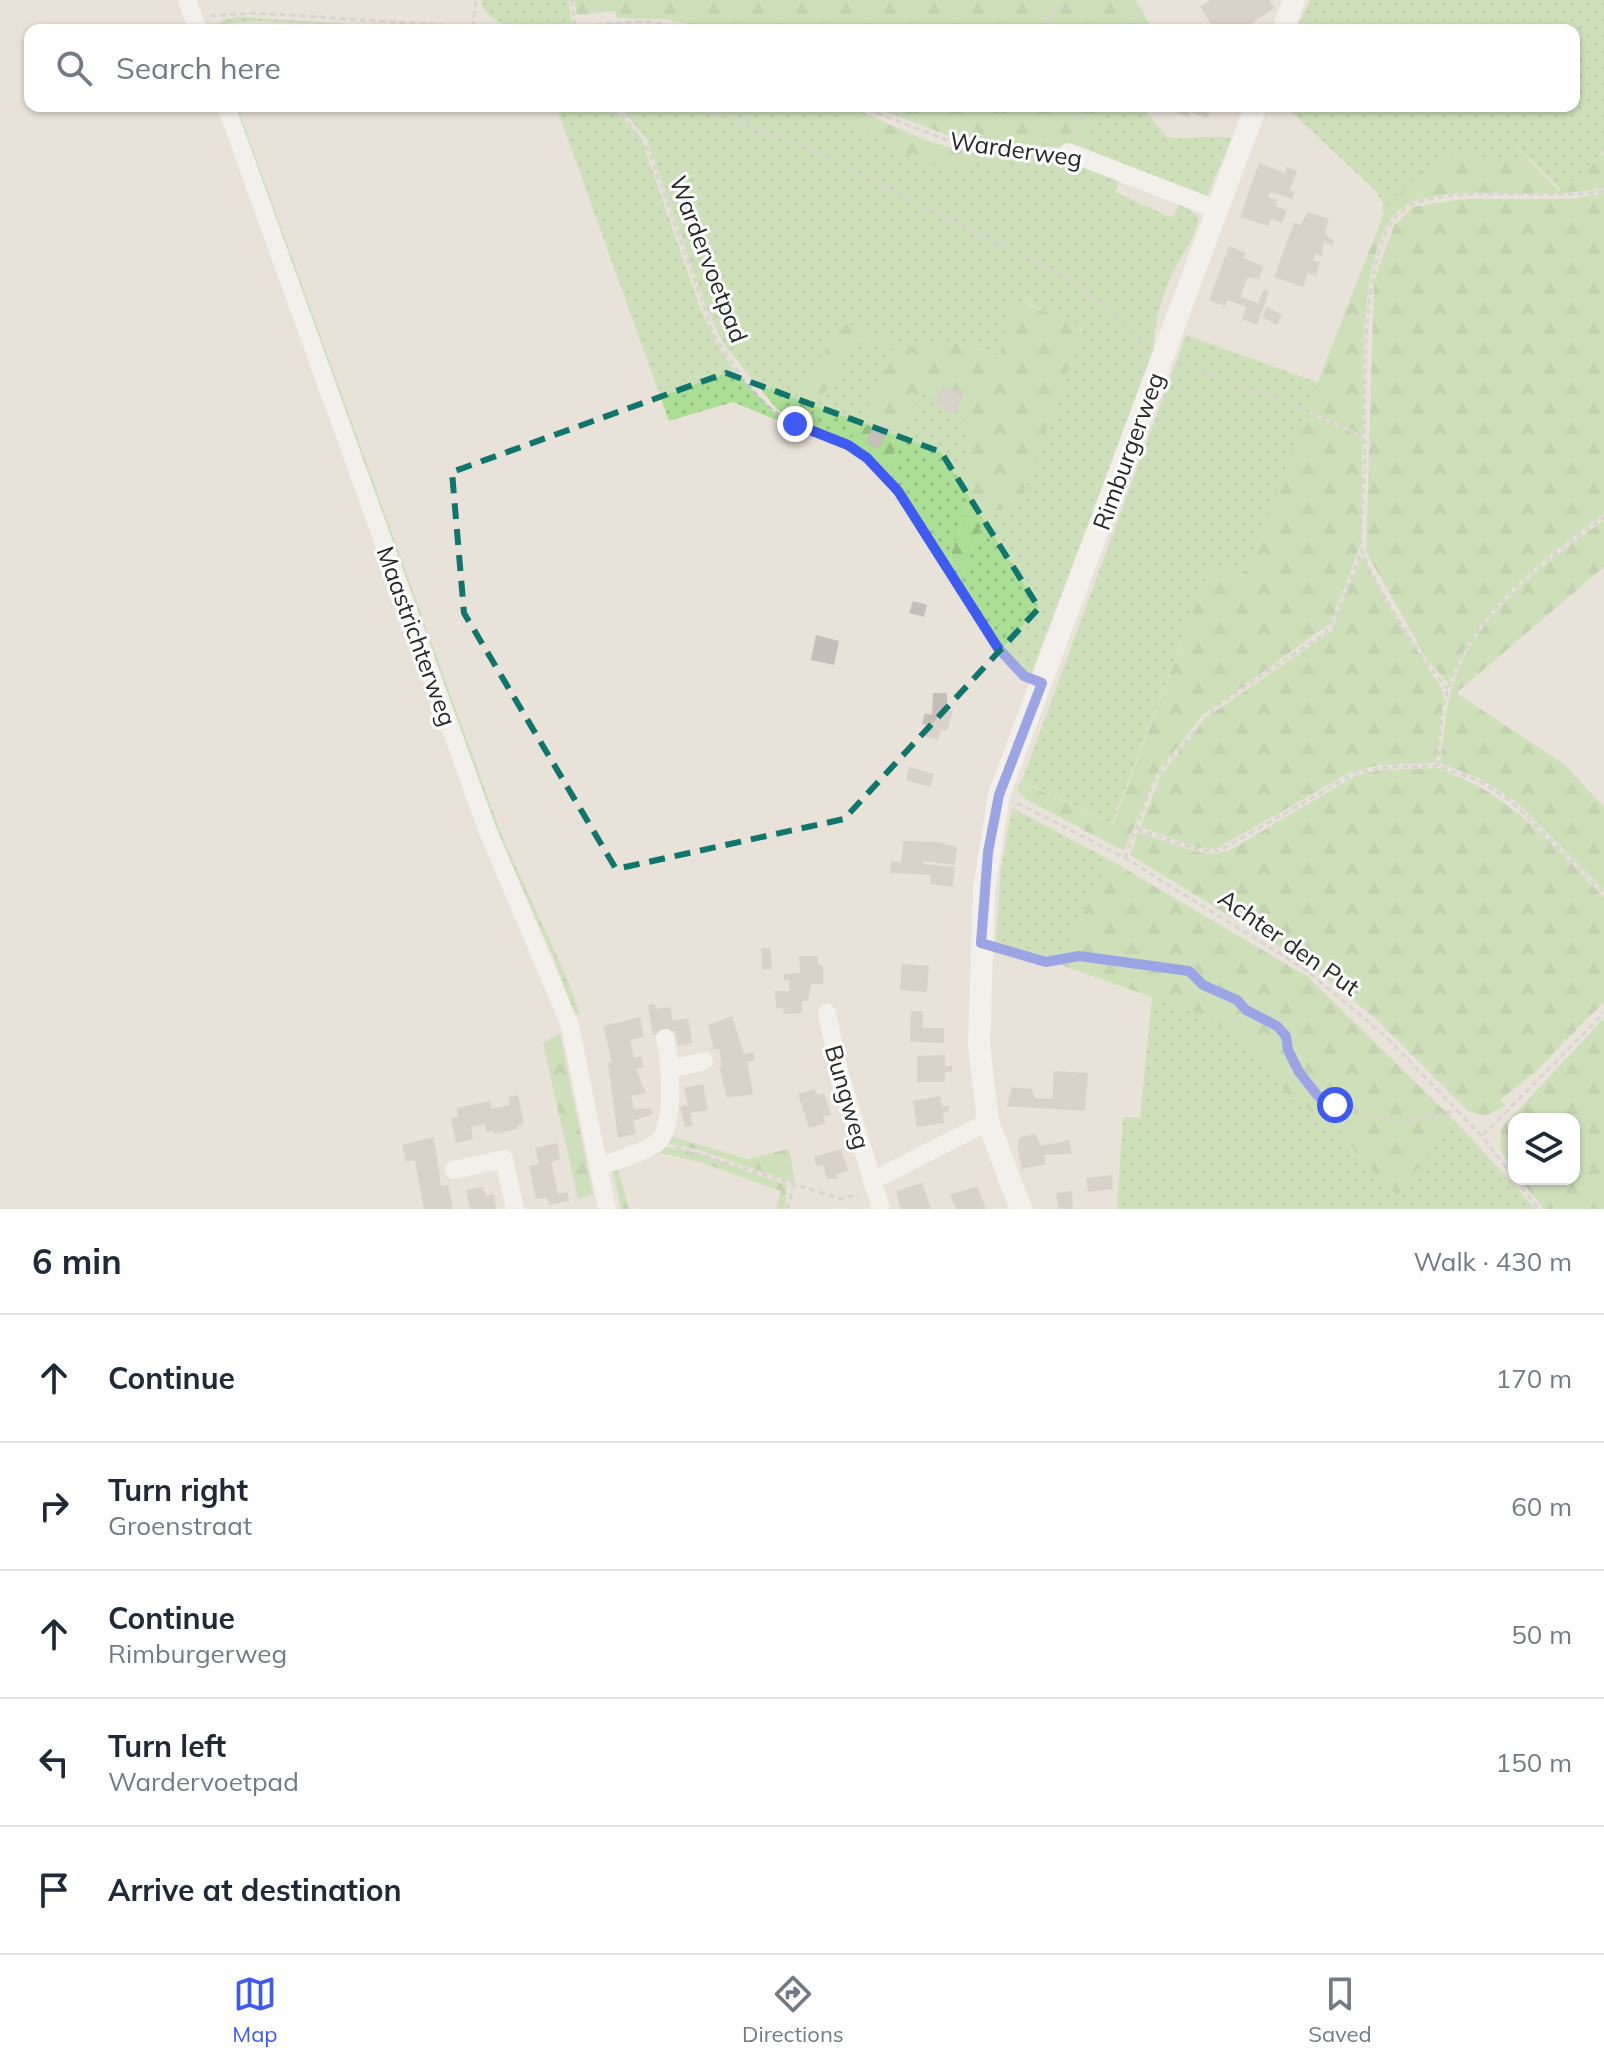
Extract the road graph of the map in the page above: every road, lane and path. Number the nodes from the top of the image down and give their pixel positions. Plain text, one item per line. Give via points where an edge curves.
1 (187, 0) edge
2 (476, 0) edge
3 (572, 0) edge
4 (1065, 0) edge
5 (1126, 0) edge
6 (1294, 0) edge
7 (197, 24) edge
8 (199, 24) edge
9 (426, 24) edge
10 (473, 24) edge
11 (574, 24) edge
12 (618, 24) edge
13 (661, 24) edge
14 (1044, 24) edge
15 (1130, 24) edge
16 (1285, 24) edge
17 (228, 112) edge
18 (621, 112) edge
19 (712, 112) edge
20 (874, 112) edge
21 (1081, 112) edge
22 (1254, 112) edge
23 (1068, 152) junction
24 (1604, 191) edge
25 (1218, 210) junction
26 (1147, 348) dead end
27 (1184, 364) dead end
28 (1365, 437) junction
29 (1604, 517) edge
30 (1362, 549) junction
31 (1042, 683) junction
32 (1448, 689) junction
33 (1438, 766) junction
34 (999, 795) junction
35 (1137, 829) junction
36 (1125, 858) junction
37 (1604, 893) edge
38 (981, 943) junction
39 (827, 1013) dead end
40 (1604, 1013) edge
41 (665, 1038) dead end
42 (704, 1061) dead end
43 (672, 1069) junction
44 (1458, 1110) junction
45 (988, 1122) junction
46 (1482, 1136) junction
47 (656, 1143) junction
48 (598, 1167) junction
49 (454, 1170) dead end
50 (1508, 1170) edge
51 (872, 1181) junction
52 (795, 1185) junction
53 (1520, 1185) edge
54 (515, 1209) edge
55 (607, 1209) edge
56 (787, 1209) edge
57 (881, 1209) edge
58 (1021, 1209) edge
59 (1539, 1209) edge

1 - 7 street
2 - 10 path
3 - 11 path
4 - 14 path
5 - 15 path
6 - 16 street
8 - 9 path via 222,13 256,13
12 - 13 path
17 - 48 street, Maastrichterweg via 487,829 570,1025
18 - 31 path, Wardervoetpad via 644,140 705,311 730,361 774,411 802,429 848,445 878,470 898,491 998,648 1024,676
19 - 26 path via 833,157 1068,278 1109,308
20 - 23 path, Warderweg via 958,144
21 - 23 path
22 - 25 street, Rimburgerweg
23 - 25 street, Warderweg
24 - 28 path via 1448,197 1418,203 1395,217 1370,281
25 - 31 street, Rimburgerweg
27 - 28 path via 1275,396
28 - 30 path
29 - 32 path via 1543,563 1492,612
30 - 32 path via 1392,609
30 - 35 path via 1332,626 1204,717 1153,783
31 - 34 street, Rimburgerweg
32 - 33 path
33 - 35 path via 1376,768 1345,777 1219,851 1193,849
33 - 37 path via 1478,780 1512,802
34 - 36 path, Achter den Put
34 - 38 street, Rimburgerweg via 988,852
35 - 36 path
36 - 44 path, Achter den Put via 1306,970 1387,1038
38 - 44 path via 1046,962 1079,956 1189,971 1203,985 1277,1026 1299,1072 1318,1096 1348,1109 1408,1120
38 - 45 street, Rimburgerweg via 979,1044
39 - 51 street, Bungweg
40 - 46 path
41 - 43 street
42 - 43 street
43 - 47 street via 664,1133
44 - 46 path, Achter den Put
45 - 51 street, Bungweg
45 - 58 street, Rimburgerweg
46 - 50 path, Achter den Put
47 - 48 street
47 - 52 path
48 - 55 street, Maastrichterweg
49 - 54 street via 504,1159
51 - 52 path via 869,1189 842,1199
51 - 57 street, Bungweg
52 - 56 path
53 - 59 path, Achter den Put

